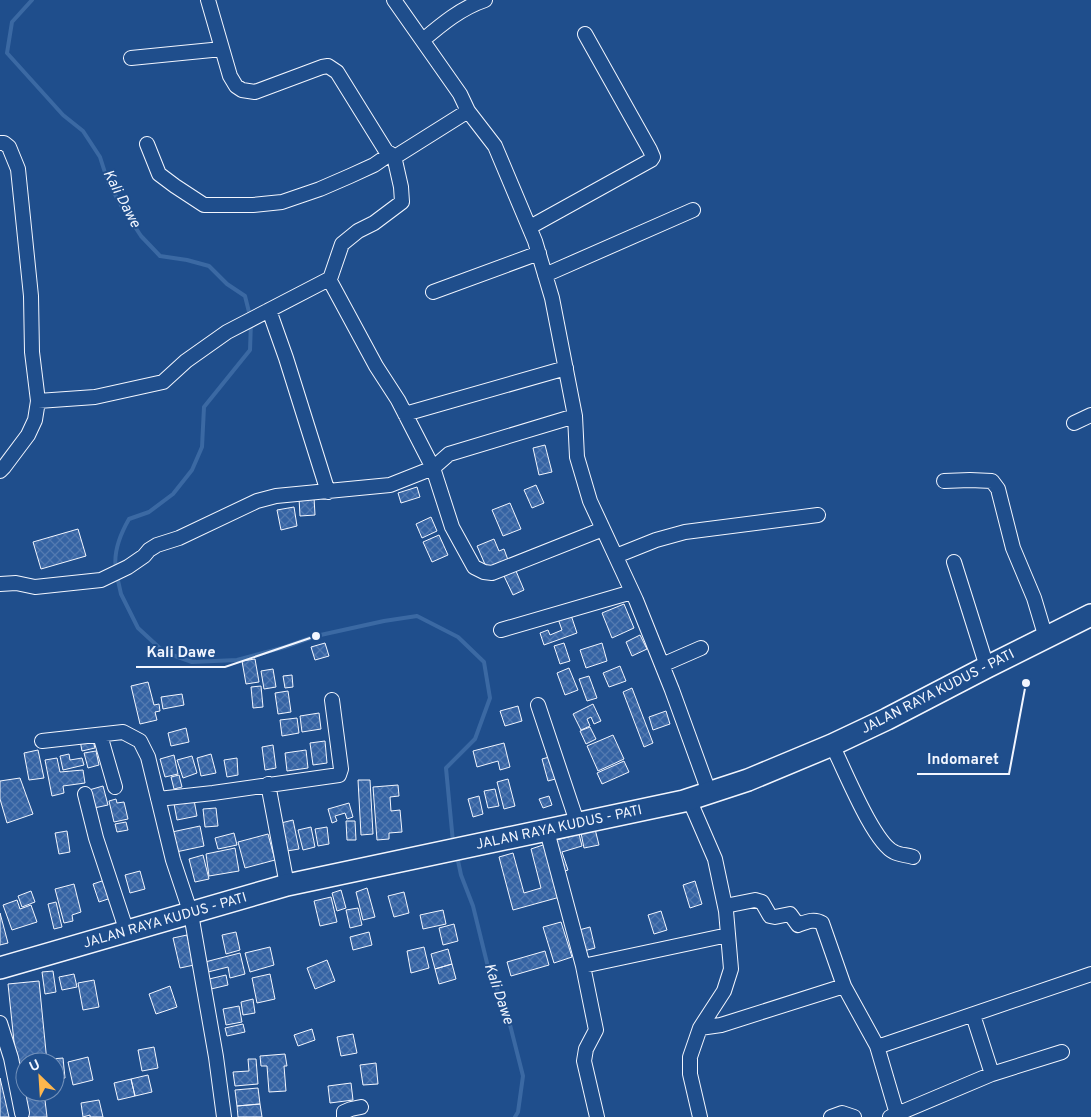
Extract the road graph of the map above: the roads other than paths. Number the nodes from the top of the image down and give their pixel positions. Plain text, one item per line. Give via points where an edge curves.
1 (208, 0) edge
2 (394, 0) edge
3 (485, 0) edge
4 (585, 34) dead end
5 (423, 40) junction
6 (222, 49) junction
7 (132, 58) dead end
8 (468, 111) junction
9 (0, 143) edge
10 (147, 144) dead end
11 (392, 155) junction
12 (693, 210) dead end
13 (530, 228) junction
14 (539, 252) junction
15 (545, 275) junction
16 (330, 279) junction
17 (433, 292) dead end
18 (269, 310) junction
19 (566, 368) junction
20 (38, 402) junction
21 (405, 414) junction
22 (1091, 415) edge
23 (575, 416) junction
24 (1074, 423) dead end
25 (433, 468) junction
26 (0, 471) edge
27 (944, 481) dead end
28 (328, 492) junction
29 (818, 515) dead end
30 (603, 529) junction
31 (616, 556) junction
32 (954, 562) dead end
33 (0, 584) edge
34 (632, 592) junction
35 (1091, 615) edge
36 (501, 630) dead end
37 (1046, 638) junction
38 (701, 648) dead end
39 (662, 665) junction
40 (987, 667) junction
41 (332, 700) dead end
42 (538, 705) dead end
43 (100, 735) junction
44 (42, 741) dead end
45 (832, 745) junction
46 (268, 784) junction
47 (115, 787) dead end
48 (85, 794) dead end
49 (699, 796) junction
50 (158, 799) junction
51 (578, 825) junction
52 (547, 831) junction
53 (913, 857) dead end
54 (287, 885) junction
55 (725, 906) junction
56 (191, 914) junction
57 (127, 932) junction
58 (728, 935) junction
59 (583, 966) junction
60 (0, 968) edge
61 (1091, 974) edge
62 (844, 986) junction
63 (973, 1015) junction
64 (0, 1023) edge
65 (700, 1028) junction
66 (877, 1046) junction
67 (1062, 1052) dead end
68 (6, 1060) edge
69 (992, 1074) junction
70 (361, 1107) dead end
71 (22, 1113) dead end
72 (893, 1116) edge
73 (224, 1117) edge
74 (344, 1117) edge
75 (597, 1117) edge
76 (700, 1117) edge
77 (832, 1117) edge
78 (854, 1117) edge

1 - 6 street
2 - 5 street
3 - 5 street via 470,5
4 - 13 street via 652,157
5 - 8 street
6 - 7 street
6 - 11 street via 230,76 242,90 255,92 322,67 333,68 386,151
8 - 11 street via 398,155
8 - 13 street via 495,146
9 - 20 street via 4,142 9,147 18,169
10 - 11 street via 159,174 204,205 282,202 335,183
11 - 16 street via 402,202 342,244
12 - 15 street
13 - 14 street
14 - 15 street
14 - 17 street
15 - 19 street
16 - 18 street
16 - 21 street
18 - 20 street via 227,332 163,382 95,397
18 - 28 street
19 - 21 street
19 - 23 street
20 - 26 street via 35,420 28,434
21 - 25 street
22 - 24 street
23 - 25 street via 449,454
23 - 30 street via 577,456 590,501
25 - 28 street via 390,485
25 - 30 street via 452,527 474,567 484,572 492,573
27 - 37 street via 984,479 992,481 998,489 1013,548 1034,598
28 - 33 street via 276,496 257,501 157,545 128,567 101,580 35,586
29 - 31 street via 685,532
30 - 31 street
31 - 34 street
32 - 40 street
34 - 36 street
34 - 39 street
35 - 37 highway, JALAN RAYA KUDUS - PATI
37 - 40 highway, JALAN RAYA KUDUS - PATI
38 - 39 street
39 - 49 street
40 - 45 highway, JALAN RAYA KUDUS - PATI
41 - 46 street via 342,769 339,775
42 - 51 street
43 - 44 street
43 - 47 street
43 - 50 street via 123,732 140,741 148,757
45 - 49 highway, JALAN RAYA KUDUS - PATI via 748,780
45 - 53 street via 882,842 894,852
46 - 50 street
46 - 54 street
48 - 57 street
49 - 51 highway, JALAN RAYA KUDUS - PATI
49 - 55 street
50 - 56 street
51 - 52 highway, JALAN RAYA KUDUS - PATI
52 - 54 highway, JALAN RAYA KUDUS - PATI
52 - 59 street
54 - 56 highway, JALAN RAYA KUDUS - PATI
55 - 58 street
55 - 62 street via 755,900 762,902 770,916 790,914 798,925 812,920 822,923
56 - 57 highway, JALAN RAYA KUDUS - PATI
56 - 73 street
57 - 60 highway, JALAN RAYA KUDUS - PATI
58 - 59 street
58 - 65 street via 729,978
59 - 75 street via 596,1030 584,1061
61 - 63 street
62 - 65 street via 721,1025
62 - 66 street
63 - 66 street
63 - 69 street
64 - 68 street
65 - 76 street via 690,1057 690,1074
66 - 72 street
67 - 69 street
68 - 71 street
69 - 72 street
70 - 74 street via 344,1112
77 - 78 street via 842,1113

